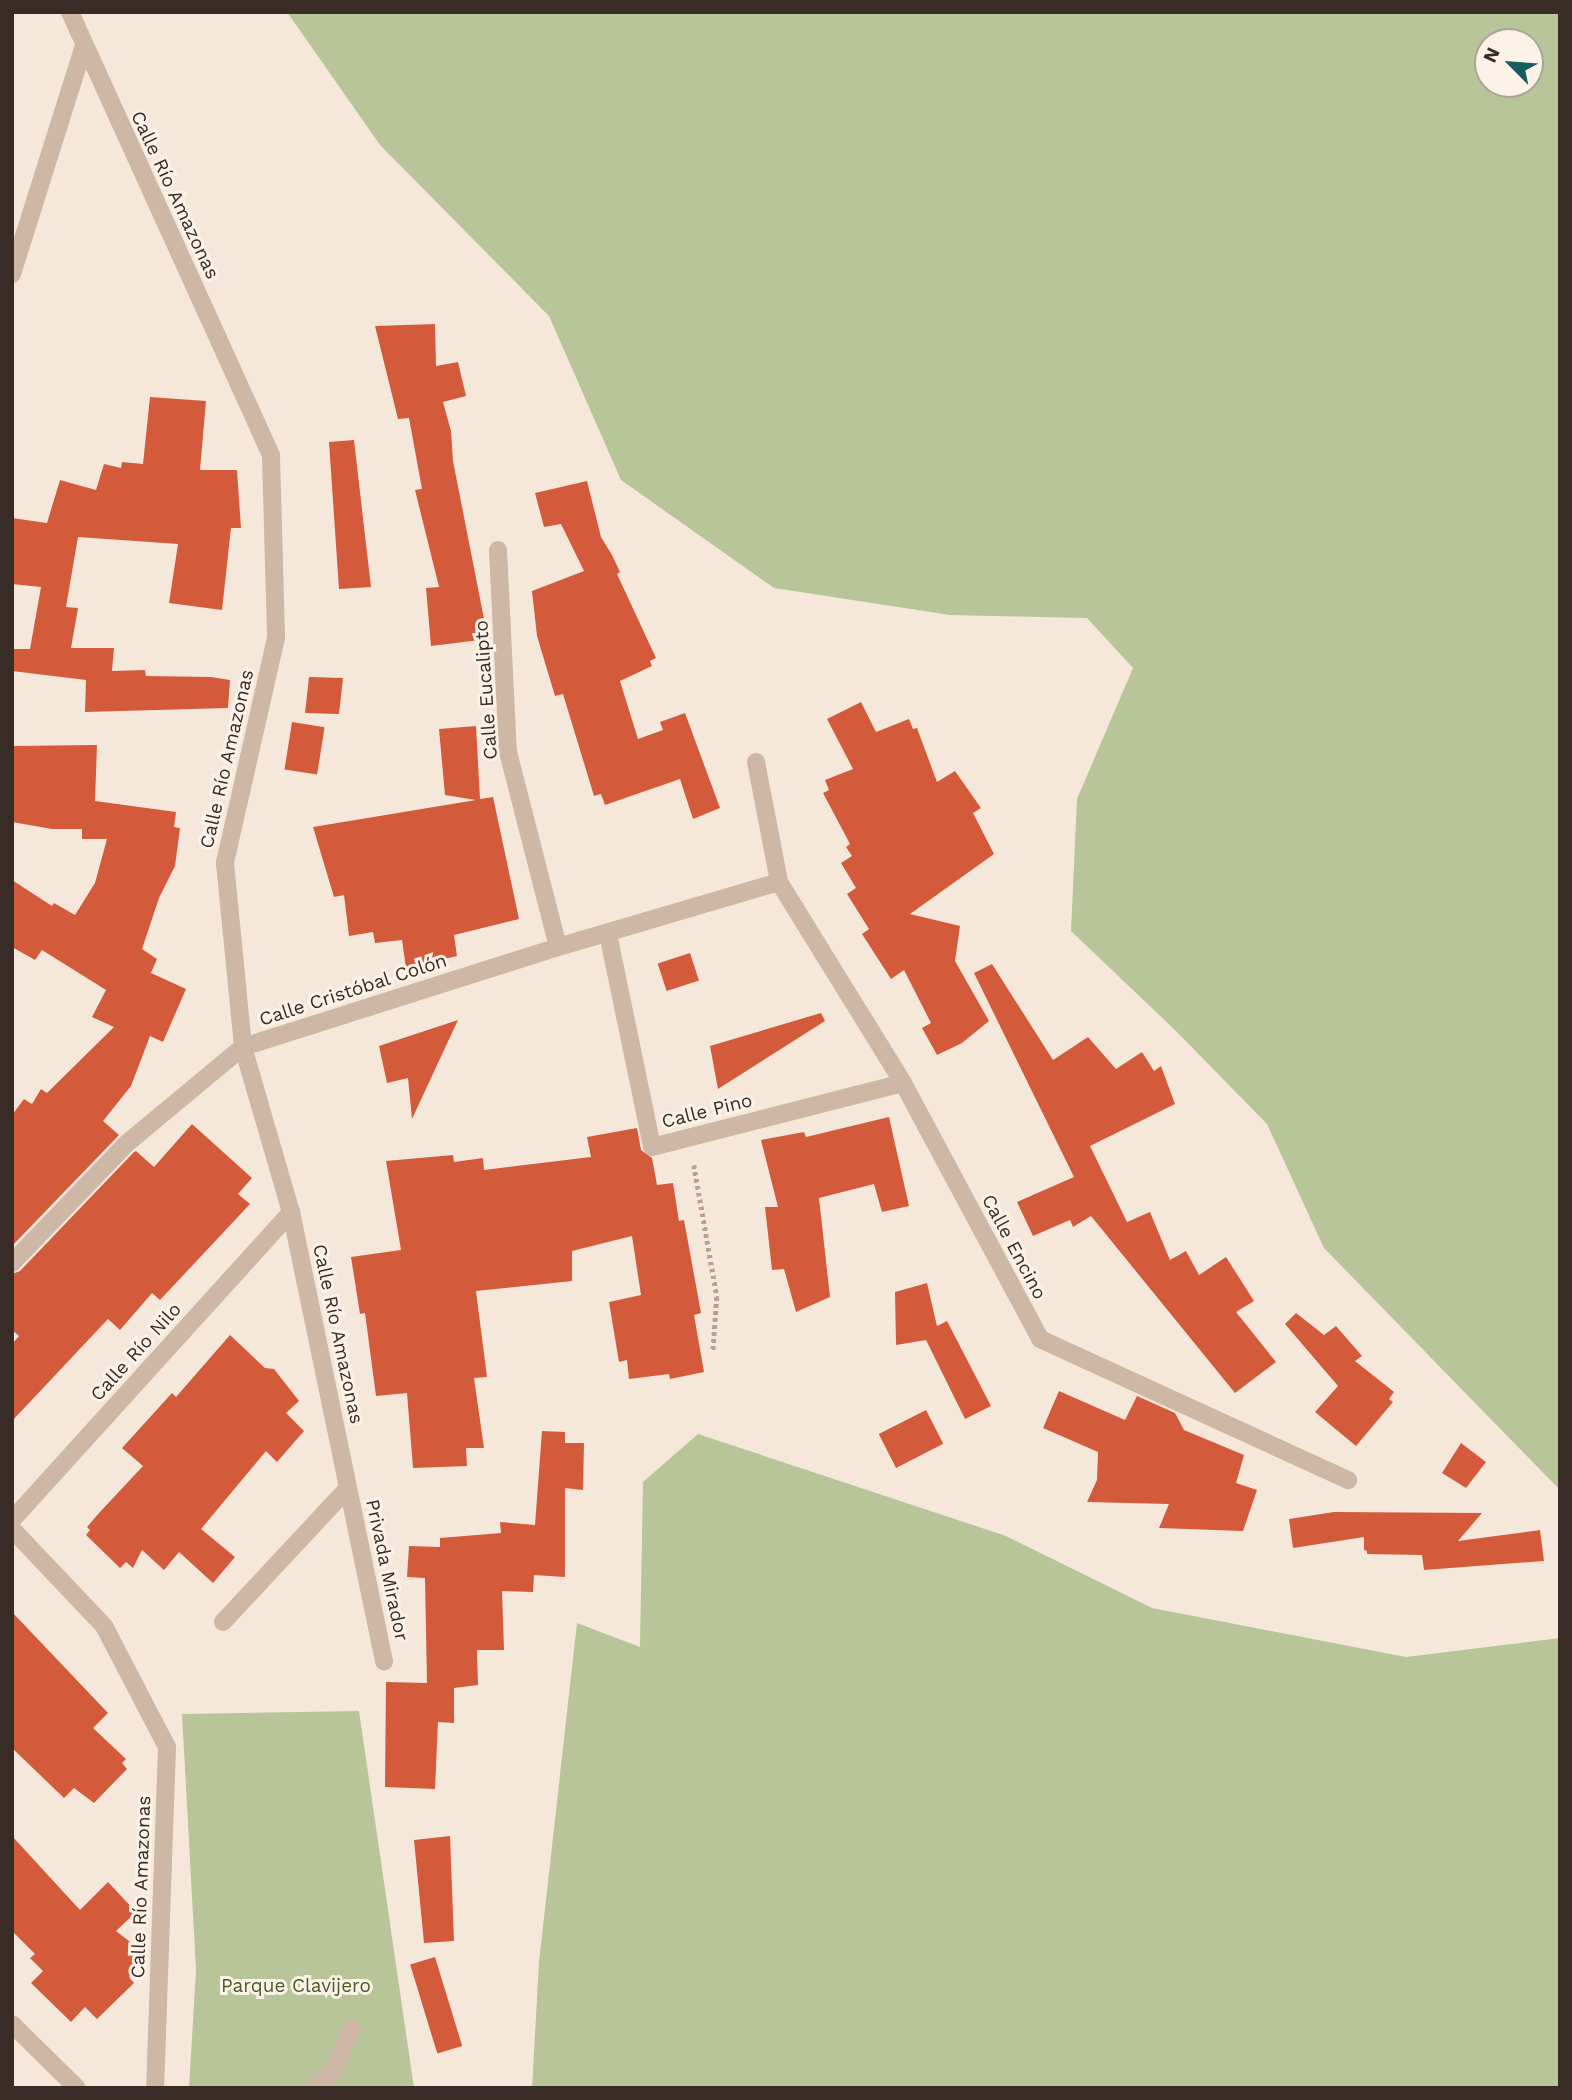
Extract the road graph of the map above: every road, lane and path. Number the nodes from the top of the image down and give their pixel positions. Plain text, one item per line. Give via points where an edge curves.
1 (70, 12) edge
2 (84, 46) junction
3 (12, 274) edge
4 (498, 550) dead end
5 (756, 762) dead end
6 (779, 882) junction
7 (608, 933) junction
8 (558, 947) junction
9 (243, 1047) junction
10 (903, 1083) junction
11 (689, 1138) junction
12 (291, 1212) junction
13 (12, 1263) edge
14 (713, 1351) dead end
15 (1348, 1480) dead end
16 (348, 1488) junction
17 (12, 1520) edge
18 (12, 1529) edge
19 (223, 1622) dead end
20 (384, 1661) dead end
21 (12, 2024) edge
22 (352, 2028) dead end
23 (77, 2088) edge
24 (155, 2088) edge
25 (313, 2088) edge

1 - 2 street, Calle Río Amazonas
2 - 3 street
2 - 9 street, Calle Río Amazonas via 271,456 275,638 225,863
4 - 8 street, Calle Eucalipto via 508,752
5 - 6 street
6 - 7 street, Calle Cristóbal Colón
6 - 10 street, Calle Encino
7 - 8 street, Calle Cristóbal Colón
7 - 11 street, Calle Pino via 652,1147
8 - 9 street, Calle Cristóbal Colón
9 - 12 street, Calle Río Amazonas
9 - 13 street, Calle Cristóbal Colón via 126,1144
10 - 11 street, Calle Pino
10 - 15 street, Calle Encino via 1040,1339
11 - 14 path via 717,1297
12 - 16 street, Calle Río Amazonas
12 - 17 street, Calle Río Nilo
16 - 19 street
16 - 20 street, Privada Mirador
18 - 24 street, Calle Río Amazonas via 104,1626 167,1747
21 - 23 street
22 - 25 street via 332,2073

